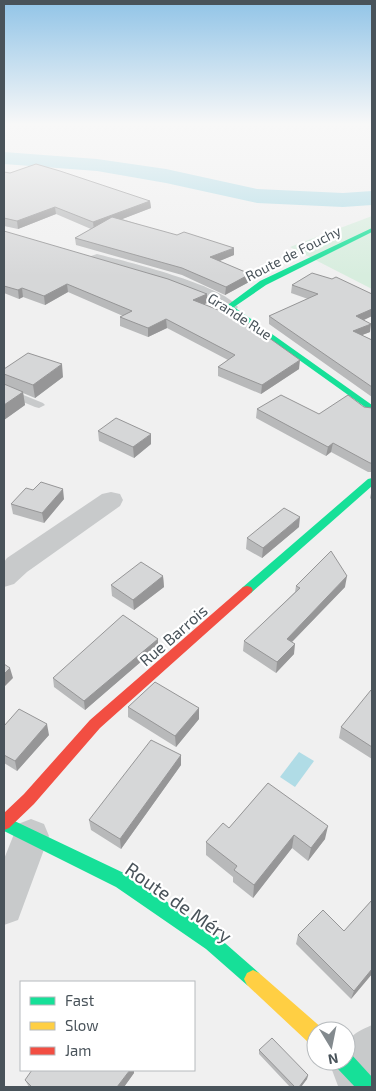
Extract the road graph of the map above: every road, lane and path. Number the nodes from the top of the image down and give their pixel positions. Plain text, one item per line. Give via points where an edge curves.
1 (372, 230) edge
2 (79, 254) edge
3 (229, 307) junction
4 (4, 390) edge
5 (39, 405) dead end
6 (372, 409) edge
7 (372, 481) edge
8 (111, 500) dead end
9 (4, 577) edge
10 (13, 827) edge
11 (4, 906) edge
12 (306, 1027) edge

1 - 3 street, Route de Fouchy via 263,283
2 - 3 street, Grande Rue via 175,281 214,297
3 - 6 street, Grande Rue
4 - 5 lane
7 - 10 street, Rue Barrois via 95,724 29,799
8 - 9 street
10 - 11 street
10 - 12 street, Route de Méry via 122,881 212,943

